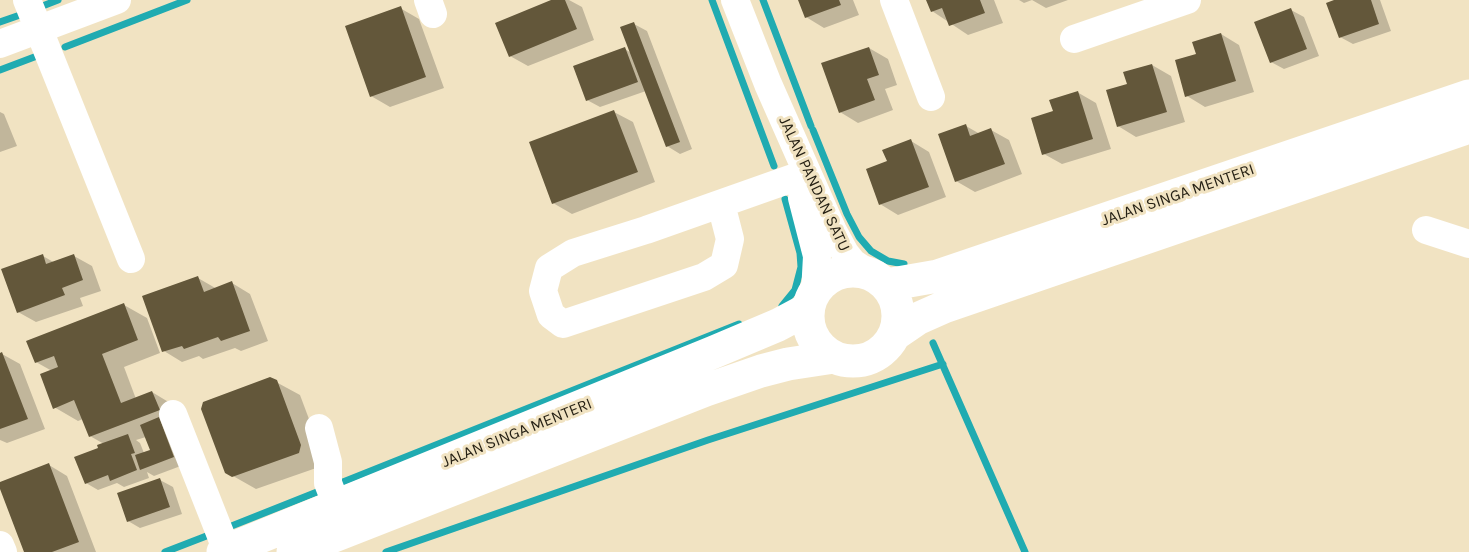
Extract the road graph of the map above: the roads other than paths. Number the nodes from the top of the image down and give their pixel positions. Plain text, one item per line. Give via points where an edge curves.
1 (27, 0) edge
2 (117, 0) edge
3 (735, 0) edge
4 (894, 0) edge
5 (1187, 0) edge
6 (39, 29) junction
7 (1074, 39) dead end
8 (0, 44) edge
9 (768, 84) junction
10 (1469, 96) edge
11 (931, 97) dead end
12 (1469, 127) edge
13 (796, 177) junction
14 (722, 204) junction
15 (1426, 230) dead end
16 (1469, 244) edge
17 (131, 259) dead end
18 (878, 280) junction
19 (811, 301) junction
20 (895, 334) junction
21 (834, 357) junction
22 (173, 414) dead end
23 (319, 428) dead end
24 (328, 531) edge
25 (0, 545) edge
26 (225, 551) edge
27 (3, 552) edge
28 (293, 552) edge

1 - 6 street
2 - 6 street
3 - 9 street, JALAN PANDAN SATU
4 - 11 street
5 - 7 street
6 - 8 street
6 - 17 street
9 - 13 street, JALAN PANDAN SATU
9 - 18 street, JALAN PANDAN SATU via 845,252 853,263
10 - 18 main road, JALAN SINGA MENTERI via 938,276
12 - 20 main road, JALAN SINGA MENTERI via 944,307
13 - 14 street
13 - 19 street, JALAN PANDAN SATU via 816,248 817,270
14 - 14 street via 573,253 549,268 543,291 551,315 563,324 704,277 724,265 730,239
15 - 16 street
18 - 19 main road via 856,271 840,273 825,281
18 - 20 main road via 895,300
19 - 21 main road via 808,323 813,337
19 - 24 main road, JALAN SINGA MENTERI via 778,325
20 - 21 main road via 884,349 869,358 851,361
21 - 24 main road, JALAN SINGA MENTERI via 779,367 706,390
22 - 26 street
23 - 24 street via 328,462
24 - 26 main road, JALAN SINGA MENTERI
24 - 28 main road, JALAN SINGA MENTERI
25 - 27 street

